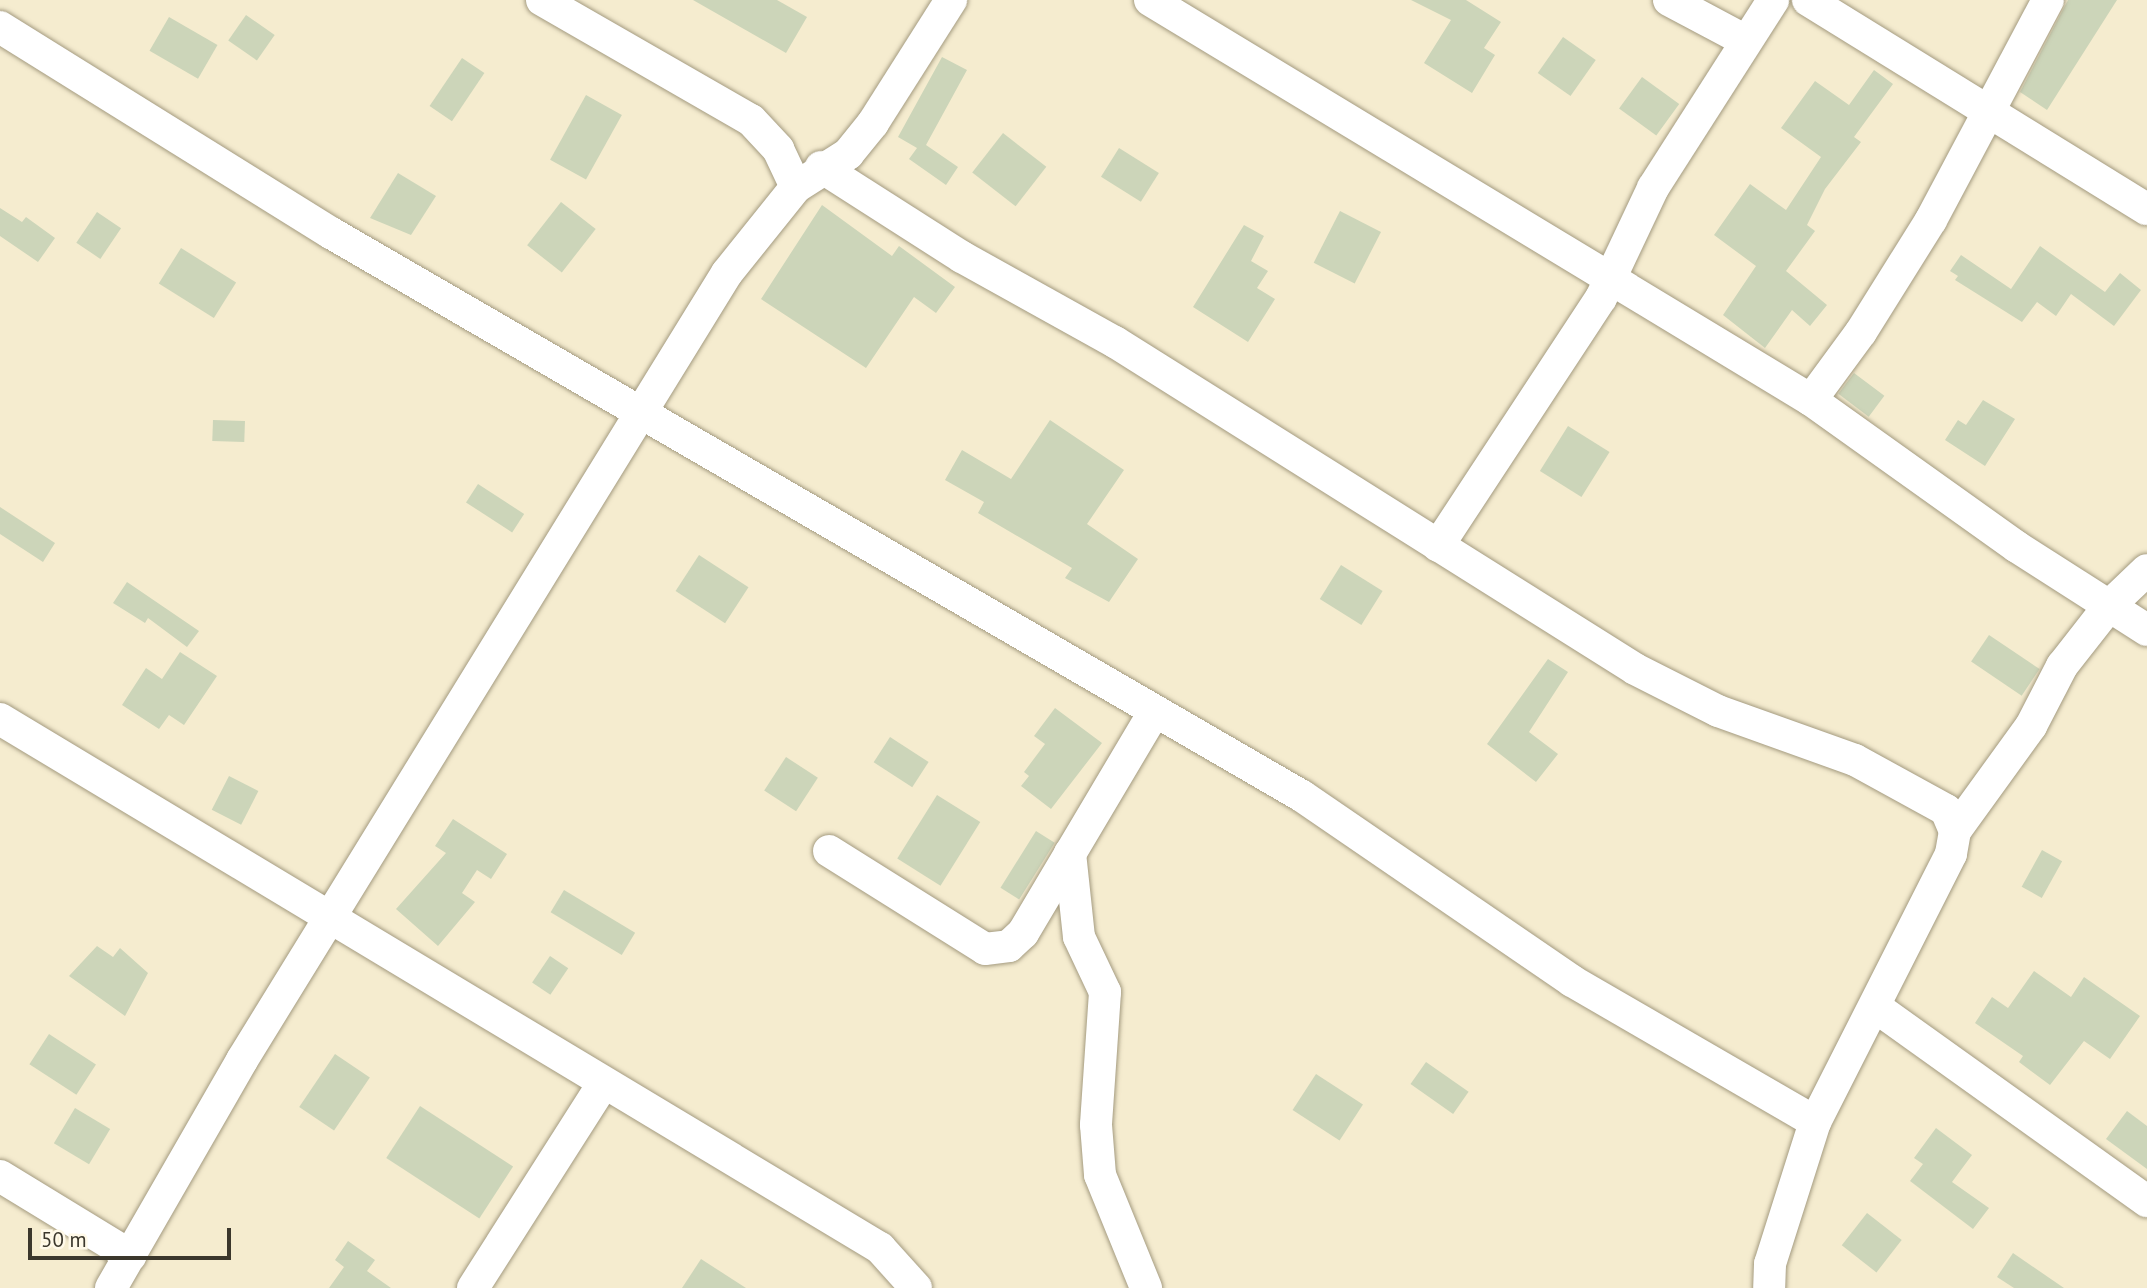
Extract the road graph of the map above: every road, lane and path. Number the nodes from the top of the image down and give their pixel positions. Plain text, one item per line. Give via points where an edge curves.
1 (542, 0) edge
2 (951, 0) edge
3 (1150, 0) edge
4 (1669, 0) edge
5 (1773, 0) edge
6 (1808, 0) edge
7 (2048, 0) edge
8 (0, 27) edge
9 (1746, 41) junction
10 (1987, 113) junction
11 (821, 167) junction
12 (796, 187) junction
13 (2147, 209) edge
14 (1611, 276) junction
15 (1811, 400) junction
16 (642, 409) junction
17 (1438, 546) junction
18 (2147, 570) edge
19 (2109, 606) junction
20 (2147, 630) edge
21 (1154, 712) junction
22 (0, 719) edge
23 (1955, 831) junction
24 (829, 851) dead end
25 (1070, 853) junction
26 (329, 920) junction
27 (1877, 1008) junction
28 (603, 1084) junction
29 (1815, 1122) junction
30 (0, 1176) edge
31 (2147, 1201) edge
32 (131, 1256) junction
33 (1763, 1285) edge
34 (111, 1288) edge
35 (473, 1288) edge
36 (916, 1288) edge
37 (1146, 1288) edge

1 - 12 street via 751,120 778,149
2 - 11 street via 873,123 848,154
3 - 14 street
4 - 9 street
5 - 9 street
6 - 10 street
7 - 10 street
8 - 16 street via 331,233
9 - 14 street via 1653,188
10 - 13 street
10 - 15 street via 1921,237
11 - 12 street
11 - 17 street via 962,257 1115,341
12 - 16 street via 727,273
14 - 15 street
14 - 17 street
15 - 19 street via 2017,547
16 - 21 street
16 - 26 street
17 - 23 street via 1635,669 1694,699 1855,760 1927,796 1946,810
18 - 19 street
19 - 20 street
19 - 23 street via 2062,666 2031,726
21 - 25 street
21 - 29 street via 1302,796 1573,981
22 - 26 street
23 - 27 street via 1951,855
24 - 25 street via 985,949 1009,946 1023,933
25 - 37 street via 1079,937 1105,992 1096,1125 1100,1175
26 - 28 street
26 - 32 street via 242,1060
27 - 29 street via 1840,1067
27 - 31 street
28 - 35 street
28 - 36 street via 880,1248
29 - 33 street
30 - 32 street
32 - 34 street

